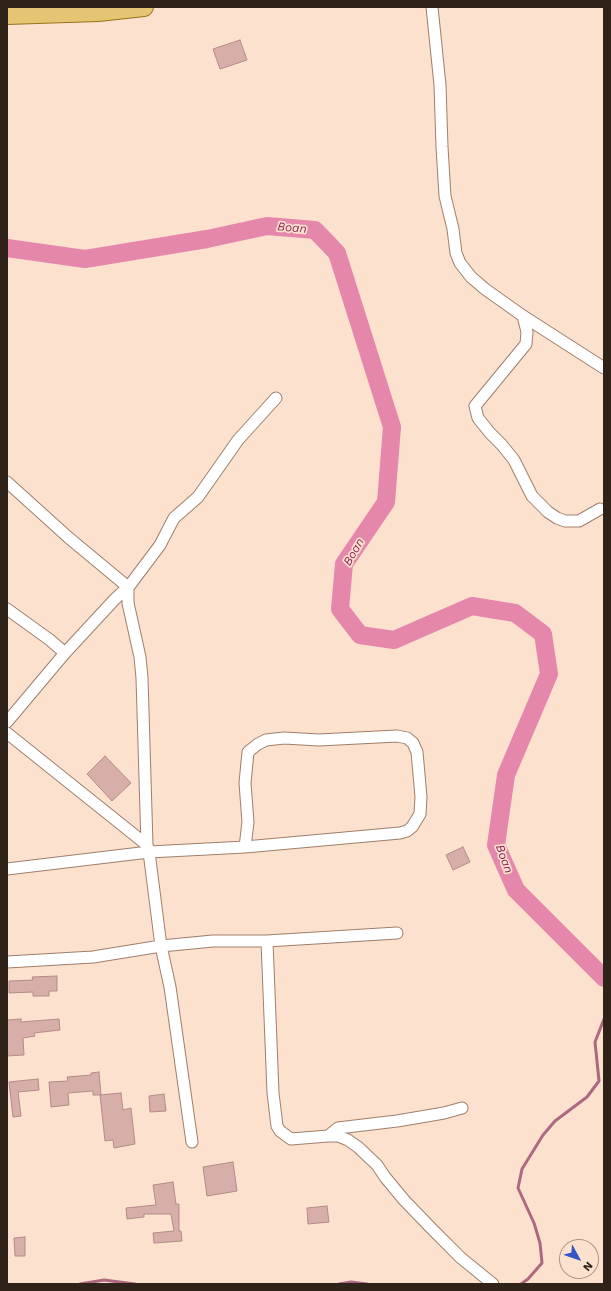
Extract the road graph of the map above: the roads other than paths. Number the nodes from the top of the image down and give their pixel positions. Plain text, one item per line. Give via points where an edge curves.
1 (144, 7) edge
2 (432, 7) edge
3 (7, 15) edge
4 (524, 316) junction
5 (604, 368) edge
6 (276, 398) dead end
7 (7, 482) edge
8 (600, 509) dead end
9 (128, 586) junction
10 (7, 609) edge
11 (65, 653) junction
12 (7, 722) edge
13 (7, 733) edge
14 (245, 847) junction
15 (148, 848) junction
16 (7, 869) edge
17 (397, 933) dead end
18 (267, 941) junction
19 (161, 946) junction
20 (7, 962) edge
21 (462, 1108) dead end
22 (328, 1136) junction
23 (192, 1142) dead end
24 (493, 1284) edge

1 - 3 main road via 98,12
2 - 4 street via 440,85 445,196 456,253 471,277
4 - 5 street
4 - 8 street via 528,332 526,344 475,406 478,418 514,460 532,496 548,512 565,521 579,521
6 - 9 street via 238,440 198,497 174,518 160,545
7 - 9 street via 69,538
9 - 11 street
9 - 15 street via 128,603 142,678
10 - 11 street
11 - 12 street
13 - 15 street
14 - 14 street via 248,822 245,783 248,752 254,747 266,740 284,738 319,740 397,736 407,738 413,743 417,752 420,814 407,831 400,834
14 - 15 street
15 - 16 street
15 - 19 street
17 - 18 street
18 - 19 street via 213,941
18 - 22 street via 273,1092 277,1126 291,1139
19 - 20 street via 93,957
19 - 23 street via 170,987
21 - 22 street via 397,1121 338,1128
22 - 24 street via 338,1136 358,1147 377,1165 404,1200 432,1229 461,1258

